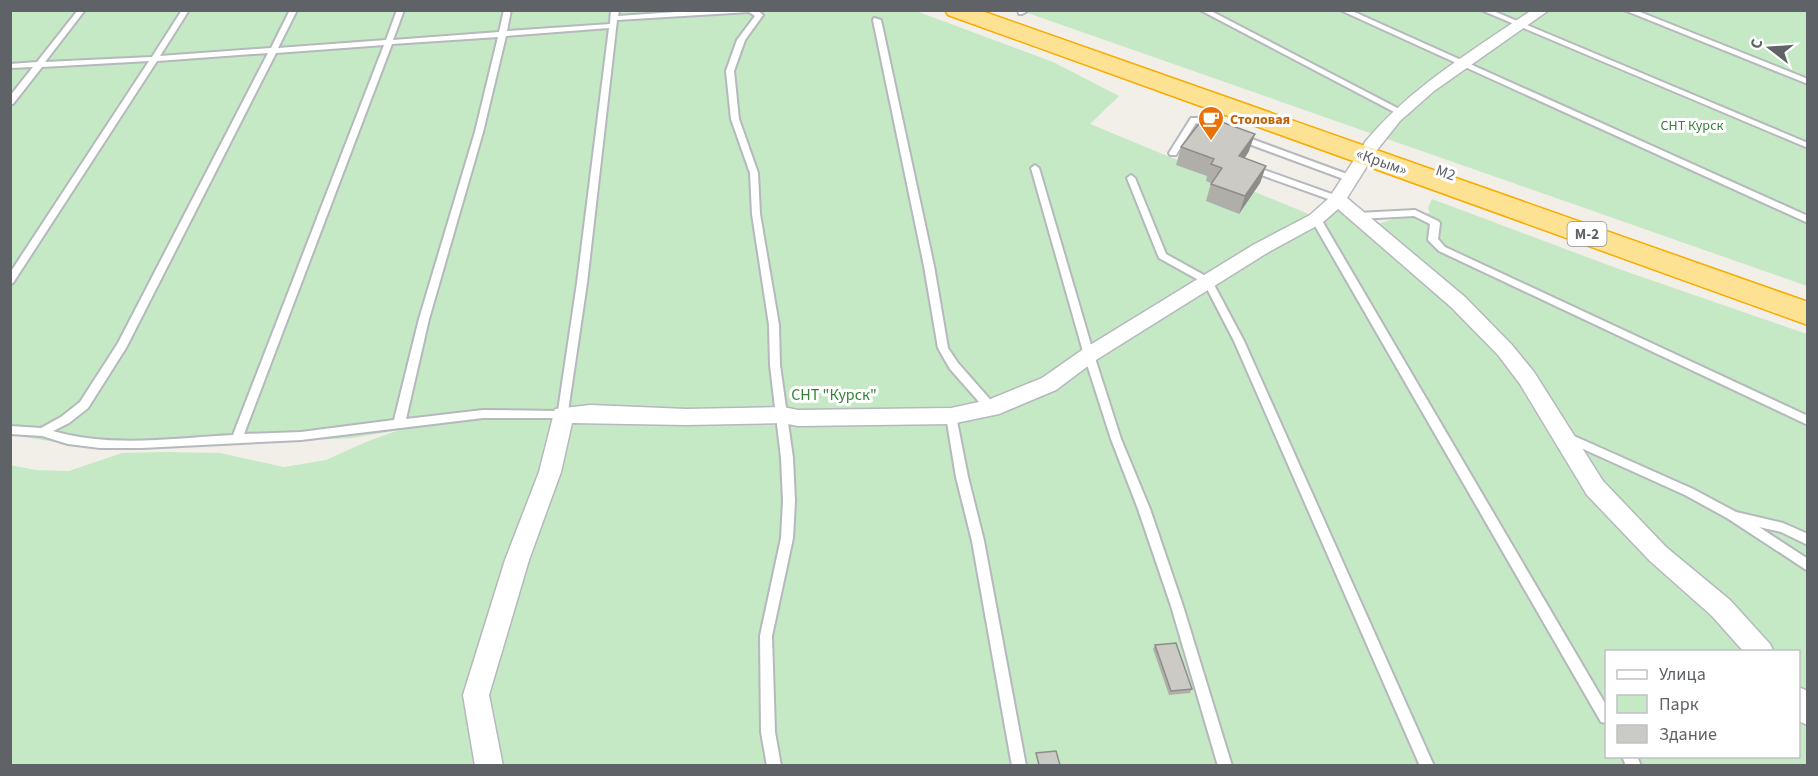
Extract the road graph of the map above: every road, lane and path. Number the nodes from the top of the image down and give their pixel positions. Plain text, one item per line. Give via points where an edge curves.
1 (82, 10) edge
2 (186, 10) edge
3 (294, 10) edge
4 (401, 10) edge
5 (508, 10) edge
6 (750, 10) edge
7 (956, 10) edge
8 (982, 10) edge
9 (1203, 10) edge
10 (1343, 10) edge
11 (1484, 10) edge
12 (1542, 10) edge
13 (1627, 10) edge
14 (614, 18) edge
15 (877, 20) dead end
16 (1520, 26) junction
17 (501, 33) junction
18 (390, 40) junction
19 (273, 50) junction
20 (158, 58) junction
21 (39, 64) junction
22 (1463, 65) junction
23 (10, 66) edge
24 (1808, 82) edge
25 (10, 102) edge
26 (1401, 112) junction
27 (1225, 132) edge
28 (1236, 136) edge
29 (1808, 146) edge
30 (1369, 150) junction
31 (1173, 153) dead end
32 (1247, 167) edge
33 (1035, 168) dead end
34 (1131, 178) dead end
35 (1352, 179) junction
36 (1337, 199) junction
37 (1358, 216) junction
38 (1316, 219) junction
39 (1808, 220) edge
40 (10, 281) edge
41 (1208, 281) junction
42 (1808, 300) edge
43 (1808, 314) edge
44 (1089, 354) junction
45 (991, 408) junction
46 (563, 415) junction
47 (783, 415) junction
48 (951, 416) junction
49 (1808, 421) edge
50 (399, 424) junction
51 (10, 430) edge
52 (42, 432) junction
53 (1563, 435) junction
54 (237, 438) junction
55 (1731, 515) junction
56 (1808, 540) edge
57 (1808, 566) edge
58 (1760, 650) edge
59 (1605, 715) edge
60 (489, 765) edge
61 (774, 765) edge
62 (1018, 765) edge
63 (1225, 765) edge
64 (1427, 765) edge

1 - 21 lane
2 - 20 lane
3 - 19 lane
4 - 18 lane
5 - 17 lane
6 - 14 lane
6 - 47 lane via 759,15 737,48 730,70 731,83 735,119 754,172 758,232 774,326
7 - 30 highway, «Крым» / М-2
8 - 30 highway, М2
9 - 26 lane
10 - 22 lane
11 - 16 lane
12 - 16 street
13 - 24 lane
14 - 17 lane
14 - 46 lane
15 - 45 lane via 943,348
16 - 22 street
16 - 29 lane
17 - 18 lane
17 - 50 lane via 479,132 424,319
18 - 19 lane
18 - 54 lane
19 - 20 lane
19 - 52 lane via 112,361 84,405
20 - 21 lane
20 - 40 lane
21 - 23 lane
21 - 25 lane
22 - 26 street
22 - 39 lane
26 - 30 street
27 - 31 lane via 1194,120
28 - 35 lane
30 - 35 street
30 - 42 highway, М2
30 - 43 highway, «Крым» / М-2
32 - 36 lane
33 - 44 lane
34 - 41 lane via 1162,256
35 - 36 street
36 - 37 street
36 - 38 street
37 - 49 lane via 1415,213 1434,223 1433,240 1442,249
37 - 53 street via 1458,302 1505,351
38 - 41 street
38 - 59 lane
41 - 44 street
41 - 64 lane via 1239,341
44 - 45 street via 1048,384
44 - 63 lane via 1144,509
45 - 48 street
46 - 47 street
46 - 50 lane via 483,414
46 - 60 street via 550,472 517,560 476,695
47 - 48 street
47 - 61 lane via 787,529 766,636 768,732
48 - 62 lane
50 - 54 lane via 302,436
51 - 52 lane
52 - 54 lane via 100,444
53 - 55 lane
53 - 58 street via 1595,488 1624,520 1721,608
55 - 56 lane via 1783,528
55 - 57 lane

